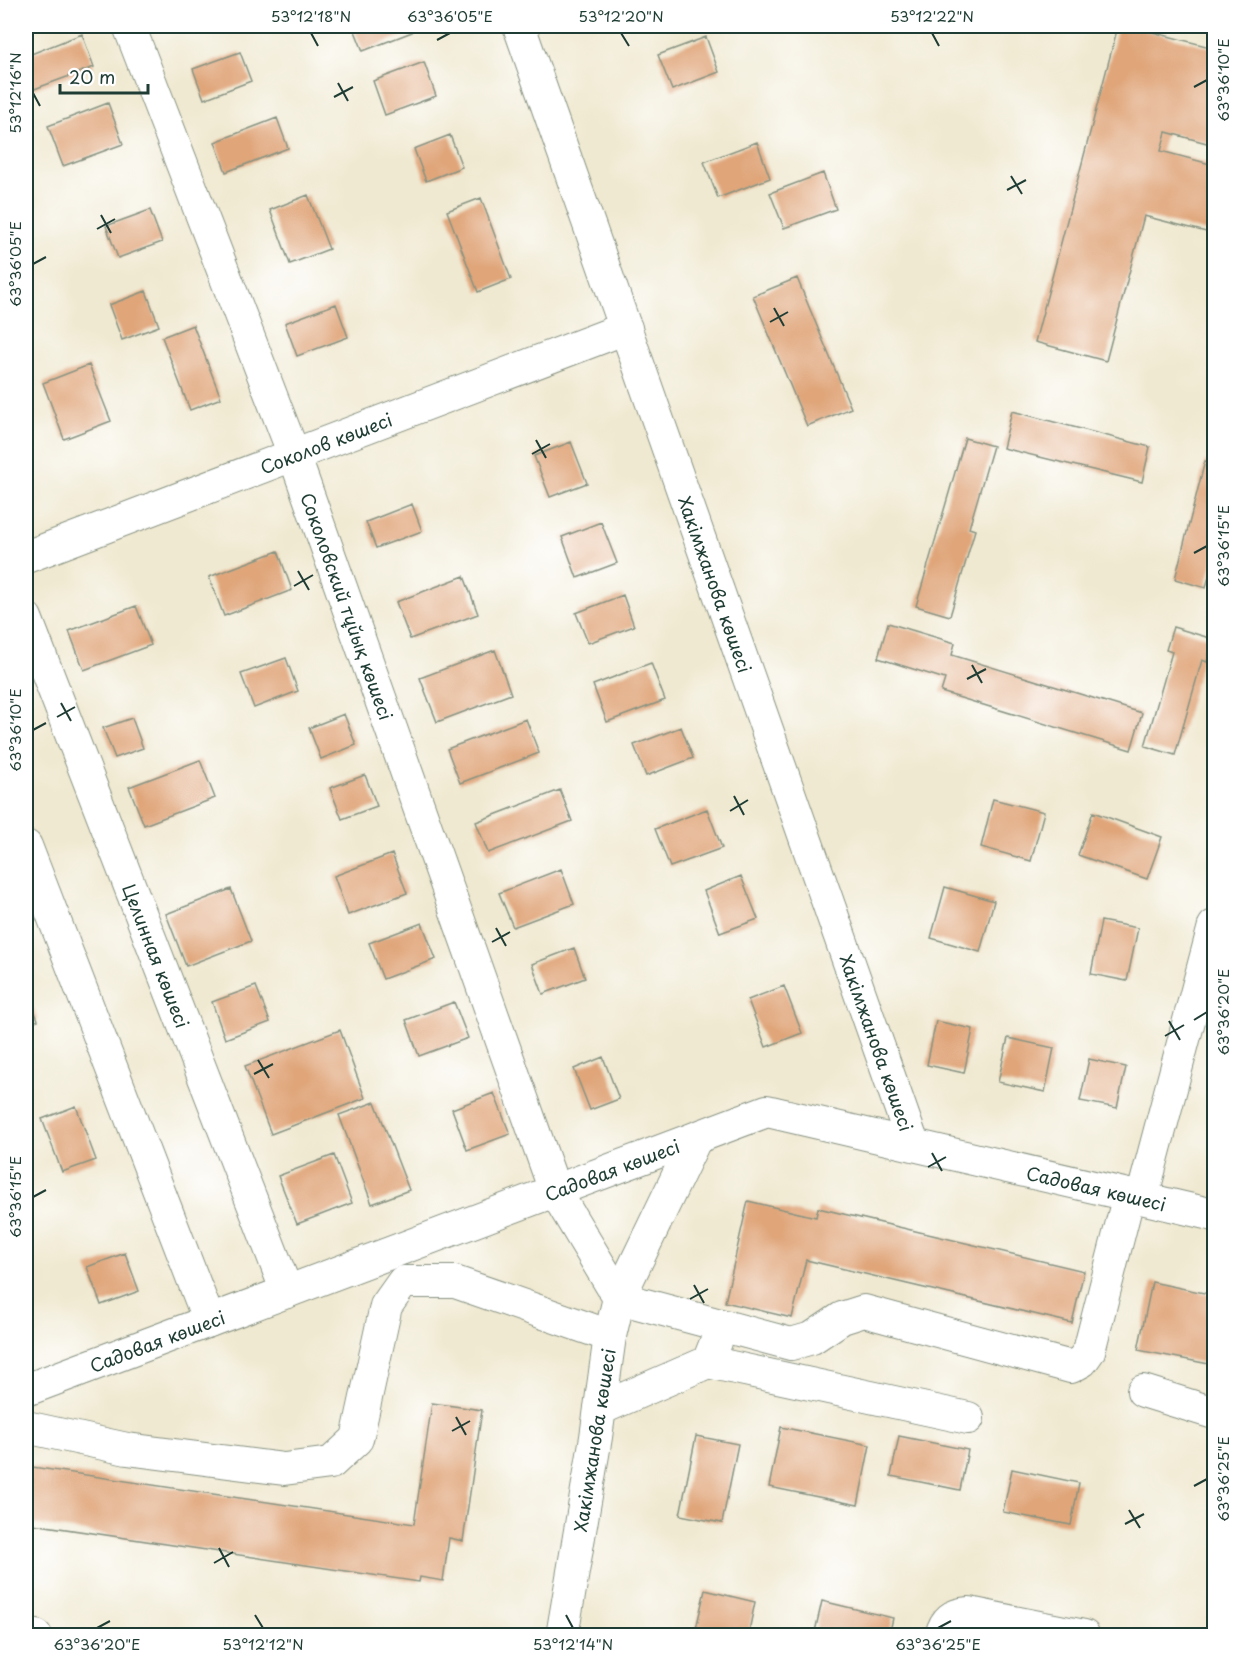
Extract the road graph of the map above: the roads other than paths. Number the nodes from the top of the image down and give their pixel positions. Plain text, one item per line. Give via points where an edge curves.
1 (129, 26) edge
2 (519, 26) edge
3 (626, 328) junction
4 (294, 455) junction
5 (26, 557) edge
6 (26, 618) edge
7 (26, 846) edge
8 (1215, 926) edge
9 (696, 1138) junction
10 (913, 1144) junction
11 (555, 1191) junction
12 (1136, 1197) junction
13 (1215, 1215) edge
14 (287, 1292) junction
15 (619, 1298) junction
16 (209, 1322) junction
17 (724, 1325) junction
18 (610, 1336) junction
19 (708, 1362) junction
20 (26, 1390) edge
21 (1143, 1391) dead end
22 (600, 1409) junction
23 (1215, 1413) edge
24 (968, 1418) dead end
25 (26, 1427) edge
26 (26, 1634) edge
27 (36, 1635) edge
28 (562, 1635) edge
29 (941, 1635) edge
30 (1084, 1635) edge

1 - 4 street, Соколовский тұйық көшесі
2 - 3 street, Хакімжанова көшесі
3 - 4 street, Соколов көшесі
3 - 10 street, Хакімжанова көшесі
4 - 5 street, Соколов көшесі
4 - 11 street, Соколовский тұйық көшесі
6 - 14 street, Целинная көшесі
7 - 16 street
8 - 12 street
9 - 10 street, Садовая көшесі via 767,1111
9 - 11 street, Садовая көшесі
9 - 15 street, Хакімжанова көшесі
10 - 12 street, Садовая көшесі
11 - 14 street, Садовая көшесі
11 - 15 street
12 - 13 street, Садовая көшесі
12 - 17 street via 1089,1351 1083,1361 1071,1367 864,1311 842,1318 812,1338 790,1344
14 - 16 street, Садовая көшесі
15 - 17 street
15 - 18 street, Хакімжанова көшесі
16 - 20 street, Садовая көшесі
17 - 19 street
18 - 22 street, Хакімжанова көшесі
18 - 25 street via 455,1282 403,1282 386,1306 357,1439 330,1463 284,1469 127,1449
19 - 22 street
19 - 24 street
21 - 23 street
22 - 28 street, Хакімжанова көшесі
26 - 27 street
29 - 30 street via 944,1623 956,1614 969,1613

